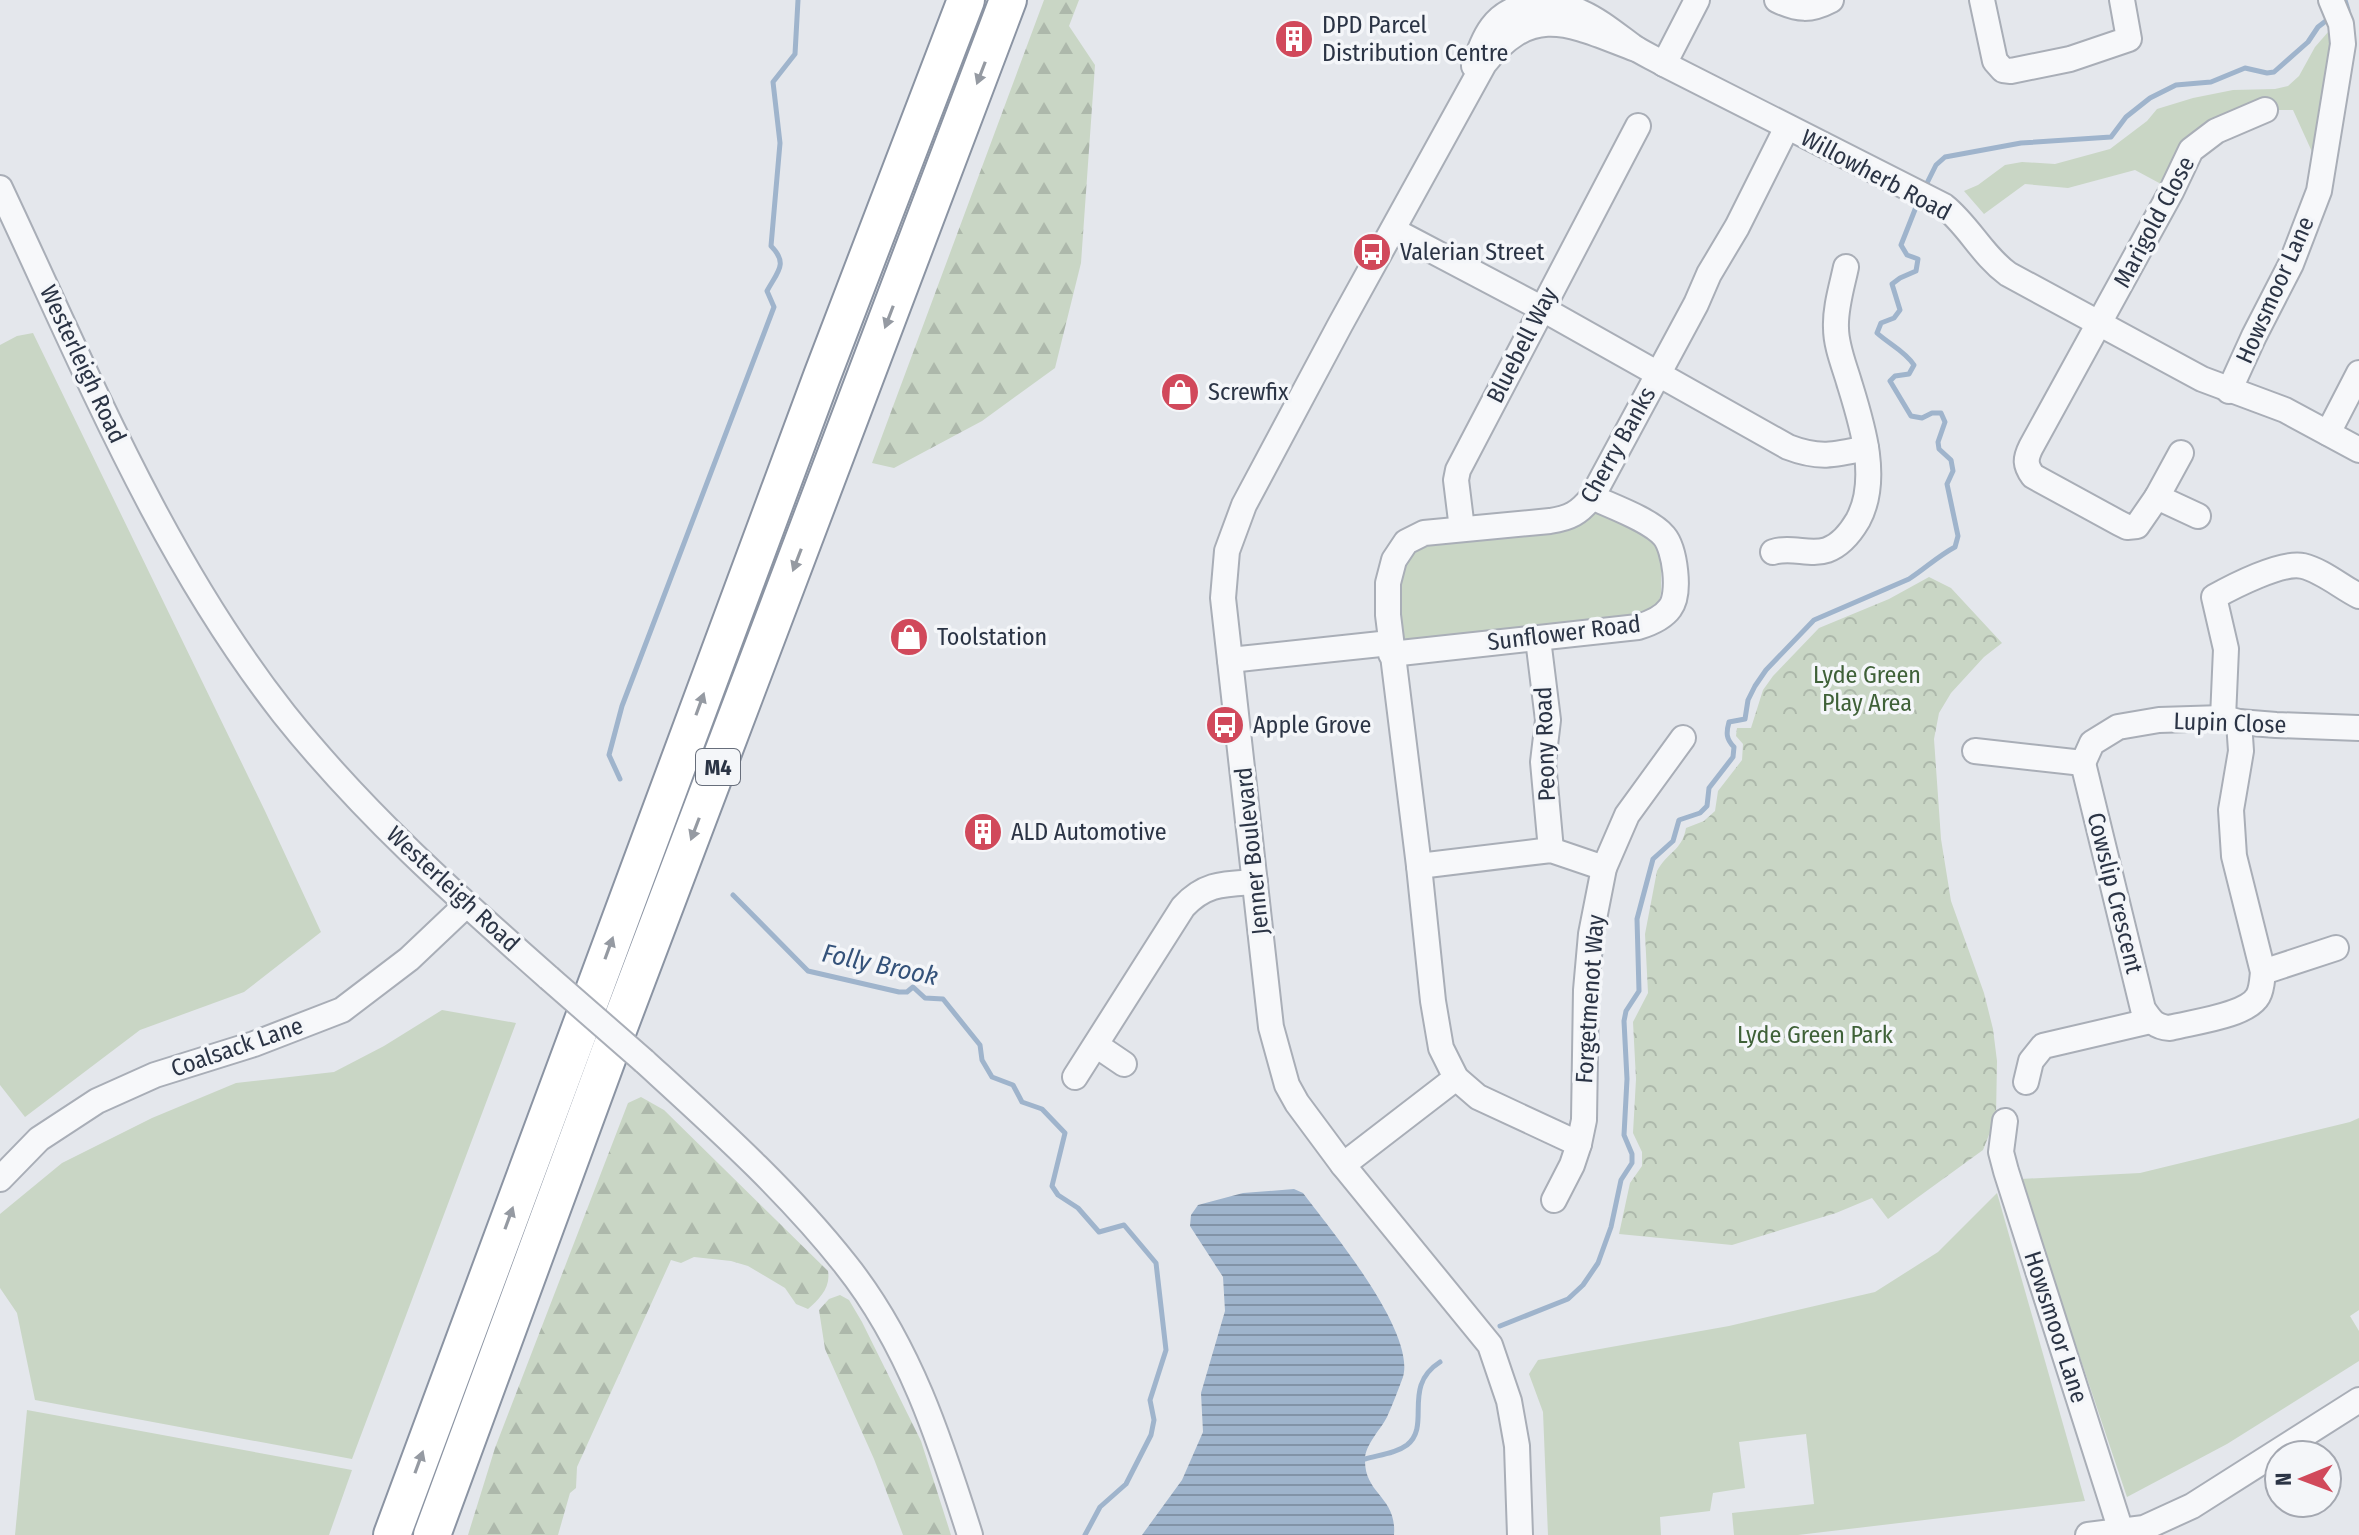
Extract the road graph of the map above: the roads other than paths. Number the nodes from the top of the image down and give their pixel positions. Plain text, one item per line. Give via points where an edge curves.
1 (966, 0) edge
2 (1008, 0) edge
3 (1697, 0) edge
4 (1777, 0) edge
5 (1831, 0) edge
6 (1982, 0) edge
7 (2122, 0) edge
8 (1540, 9) edge
9 (2336, 10) edge
10 (1664, 64) junction
11 (2265, 110) dead end
12 (1638, 126) dead end
13 (1787, 127) junction
14 (0, 188) edge
15 (1393, 230) junction
16 (1846, 267) dead end
17 (1541, 308) junction
18 (2098, 324) junction
19 (1658, 373) junction
20 (2359, 373) edge
21 (2229, 391) junction
22 (2328, 433) junction
23 (1866, 448) junction
24 (2359, 450) edge
25 (2181, 453) dead end
26 (1592, 497) junction
27 (2157, 497) junction
28 (2198, 516) dead end
29 (1462, 529) junction
30 (1773, 552) dead end
31 (2359, 596) edge
32 (1538, 639) junction
33 (1391, 648) junction
34 (1230, 660) junction
35 (2231, 720) junction
36 (2359, 728) edge
37 (1683, 738) dead end
38 (1975, 751) dead end
39 (2083, 763) junction
40 (1551, 850) junction
41 (1419, 866) junction
42 (1604, 868) junction
43 (1255, 882) junction
44 (466, 905) junction
45 (2336, 948) dead end
46 (2263, 972) junction
47 (2150, 1021) junction
48 (1096, 1045) junction
49 (1124, 1064) dead end
50 (1075, 1077) dead end
51 (1456, 1078) junction
52 (2026, 1082) dead end
53 (2005, 1121) dead end
54 (1579, 1144) junction
55 (1343, 1165) junction
56 (0, 1179) edge
57 (1554, 1200) dead end
58 (2359, 1400) edge
59 (2121, 1531) junction
60 (392, 1535) edge
61 (432, 1535) edge
62 (970, 1535) edge
63 (1520, 1535) edge
64 (2088, 1535) edge

60 -> 1 highway, M4
2 -> 61 highway, M4
3 - 10 street
4 - 5 street via 1803,10
6 - 7 street via 1995,61 2003,70 2038,67 2129,39
8 - 10 street, Willowherb Road via 1576,7
8 - 15 street, Jenner Boulevard via 1493,53
9 - 21 street, Howsmoor Lane via 2343,44 2319,191 2291,264
10 - 13 street, Willowherb Road
11 - 18 street, Marigold Close via 2216,131 2191,150
12 - 17 street, Bluebell Way
13 - 18 street, Willowherb Road via 1944,206 1991,261
13 - 19 street, Cherry Banks
14 - 44 street, Westerleigh Road via 140,487 208,605 325,763
15 - 17 street
15 - 34 street, Jenner Boulevard via 1244,505 1227,551 1223,598
16 - 23 street via 1836,328
17 - 19 street
17 - 29 street, Bluebell Way via 1458,470
18 - 21 street, Willowherb Road
18 - 27 street, Marigold Close via 2031,447 2026,467 2033,476 2127,527 2137,526
19 - 23 street via 1788,447 1829,456
19 - 26 street, Cherry Banks
20 - 22 street
21 - 22 street, Willowherb Road via 2285,410
22 - 24 street, Willowherb Road
23 - 30 street via 1866,497 1852,531 1829,550 1787,547
25 - 27 street
26 - 29 street, Cherry Banks via 1568,519
26 - 32 street, Sunflower Road via 1664,535 1672,552 1676,595 1670,608 1638,627
27 - 28 street
29 - 33 street, Cherry Banks via 1424,533 1406,542 1394,560 1388,583
31 - 35 street via 2301,565 2237,584 2214,597 2226,649
32 - 33 street, Sunflower Road
32 - 40 street, Peony Road via 1548,720 1543,762
33 - 34 street
33 - 41 street, Cherry Banks
34 - 43 street, Jenner Boulevard
35 - 36 street, Lupin Close
35 - 39 street, Lupin Close via 2159,720 2118,727 2092,743
35 - 46 street via 2241,751 2231,810 2234,856
37 - 42 street, Forgetmenot Way via 1627,815
38 - 39 street
39 - 47 street, Cowslip Crescent
40 - 41 street
40 - 42 street
41 - 51 street, Cherry Banks via 1437,1032
42 - 54 street, Forgetmenot Way via 1591,934
43 - 48 street via 1196,893
43 - 55 street, Jenner Boulevard via 1278,1060 1297,1103
44 - 56 street, Coalsack Lane via 409,959 342,1010 155,1075 97,1101 39,1139
44 - 62 street, Westerleigh Road, bridge via 730,1140 846,1265 880,1315 923,1397
45 - 46 street
46 - 47 street via 2261,989 2247,1008 2170,1028
47 - 52 street via 2043,1046 2031,1061
48 - 49 street
48 - 50 street
51 - 54 street via 1478,1097
51 - 55 street
53 - 59 street, Howsmoor Lane via 2001,1152 2006,1171
54 - 57 street, Forgetmenot Way
55 - 63 street, Jenner Boulevard via 1461,1307 1494,1355 1517,1446
58 - 59 street via 2192,1506 2144,1528
59 - 64 street

